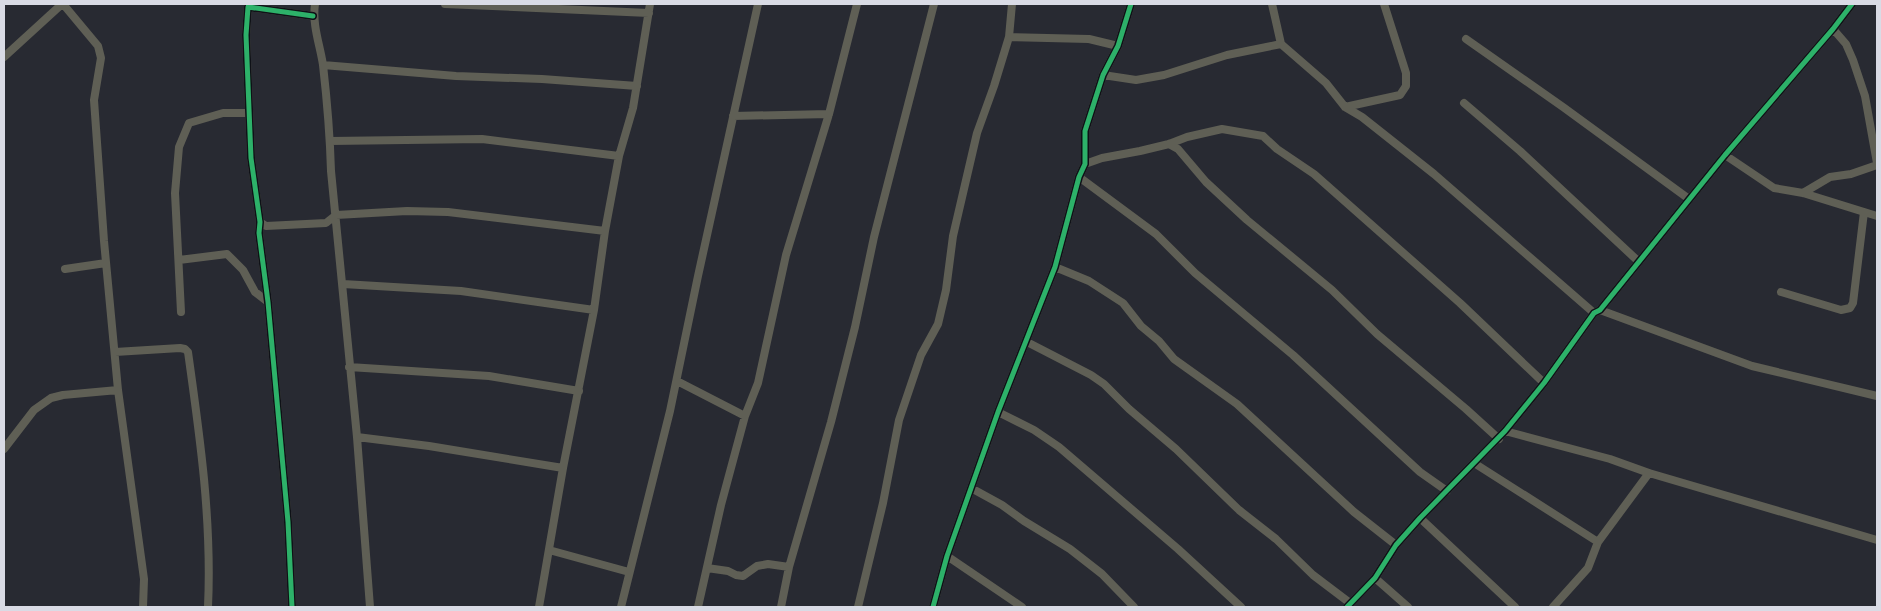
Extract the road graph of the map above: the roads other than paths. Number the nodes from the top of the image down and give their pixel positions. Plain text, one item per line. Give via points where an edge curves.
1 (62, 4) edge
2 (315, 4) edge
3 (445, 4) edge
4 (650, 4) edge
5 (758, 4) edge
6 (857, 4) edge
7 (934, 4) edge
8 (1012, 4) edge
9 (1131, 4) edge
10 (1272, 4) edge
11 (1384, 4) edge
12 (1852, 4) edge
13 (649, 13) junction
14 (313, 16) junction
15 (1833, 29) junction
16 (1009, 37) junction
17 (1466, 38) dead end
18 (1281, 44) junction
19 (1118, 46) junction
20 (4, 57) edge
21 (323, 65) junction
22 (1103, 75) junction
23 (637, 86) junction
24 (1464, 104) dead end
25 (1345, 107) junction
26 (249, 113) junction
27 (829, 114) junction
28 (733, 116) junction
29 (330, 141) junction
30 (1169, 144) junction
31 (1725, 155) junction
32 (619, 156) junction
33 (1085, 164) junction
34 (1877, 164) edge
35 (1079, 177) junction
36 (1804, 193) junction
37 (1689, 199) junction
38 (1864, 212) junction
39 (336, 215) junction
40 (1877, 216) edge
41 (260, 222) junction
42 (605, 231) junction
43 (179, 260) junction
44 (1638, 261) junction
45 (106, 263) junction
46 (1055, 267) junction
47 (65, 269) dead end
48 (343, 284) junction
49 (1781, 292) dead end
50 (268, 302) junction
51 (594, 310) junction
52 (181, 312) dead end
53 (1597, 312) junction
54 (1027, 342) junction
55 (115, 352) junction
56 (349, 367) junction
57 (676, 381) junction
58 (1544, 384) junction
59 (118, 390) junction
60 (579, 391) junction
61 (1877, 396) edge
62 (998, 412) junction
63 (745, 416) junction
64 (1506, 431) junction
65 (357, 437) junction
66 (1499, 439) junction
67 (4, 449) edge
68 (1474, 463) junction
69 (563, 468) junction
70 (1649, 473) junction
71 (971, 488) junction
72 (1447, 491) junction
73 (1420, 518) junction
74 (1877, 540) edge
75 (1598, 542) junction
76 (1396, 545) junction
77 (549, 550) junction
78 (947, 556) junction
79 (789, 567) junction
80 (707, 568) junction
81 (629, 572) junction
82 (1375, 578) junction
83 (1349, 605) edge
84 (143, 607) edge
85 (208, 607) edge
86 (292, 607) edge
87 (370, 607) edge
88 (538, 607) edge
89 (621, 607) edge
90 (698, 607) edge
91 (780, 607) edge
92 (858, 607) edge
93 (933, 607) edge
94 (1022, 607) edge
95 (1134, 607) edge
96 (1241, 607) edge
97 (1408, 607) edge
98 (1515, 607) edge
99 (1553, 607) edge

1 - 20 street
1 - 45 street via 98,46 101,58 94,100
2 - 14 street
3 - 13 street
4 - 13 street
5 - 28 street
6 - 27 street
7 - 79 street via 874,237 856,327
8 - 16 street
9 - 19 street
10 - 18 street
11 - 25 street via 1406,74 1406,86 1400,94
12 - 15 street
13 - 23 street
14 - 21 street
14 - 26 street via 248,7
15 - 31 street
15 - 34 street via 1846,44 1865,96
16 - 19 street via 1089,39
16 - 92 street via 977,133 953,236 938,324 921,355 899,420
17 - 37 street
18 - 22 street via 1136,80
18 - 25 street via 1326,83
19 - 22 street
21 - 23 street
21 - 29 street
22 - 33 street via 1085,131
23 - 32 street
24 - 44 street via 1526,156
25 - 53 street via 1434,174
26 - 41 street via 251,158
26 - 43 street via 223,113 189,123 179,147 176,176
27 - 28 street
27 - 63 street via 786,255 758,383
28 - 57 street
29 - 32 street via 482,139
29 - 39 street
30 - 33 street
30 - 58 street via 1187,136 1222,129 1264,136 1321,180 1460,303
30 - 66 street via 1178,149 1206,182 1247,220 1319,279 1377,334
31 - 36 street via 1774,188
31 - 37 street
32 - 42 street
33 - 35 street
34 - 36 street via 1830,178
35 - 46 street
35 - 72 street via 1156,234 1196,273 1294,355 1420,472
36 - 38 street
37 - 44 street
38 - 40 street
38 - 49 street via 1850,308 1841,310
39 - 41 street via 326,222 266,226
39 - 42 street via 448,212
39 - 48 street
41 - 50 street
42 - 51 street
43 - 50 street via 227,254 243,270 255,292
43 - 52 street
44 - 53 street
45 - 47 street
45 - 55 street
46 - 54 street
46 - 76 street via 1089,281 1123,303 1174,359 1236,404 1354,512
48 - 51 street via 461,291
48 - 56 street
50 - 86 street via 288,522
51 - 60 street
53 - 58 street
53 - 61 street via 1752,366
54 - 62 street
54 - 83 street via 1104,384 1239,510
55 - 59 street
55 - 85 street via 180,348 188,352 205,482
56 - 60 street via 489,376
56 - 65 street
57 - 63 street
57 - 81 street
58 - 64 street
59 - 67 street via 51,398 34,410
59 - 84 street via 144,579
60 - 69 street
62 - 71 street
62 - 96 street via 1059,447
63 - 80 street
64 - 66 street
64 - 70 street
65 - 69 street
65 - 87 street
66 - 68 street
68 - 72 street
68 - 75 street
69 - 77 street
70 - 74 street
70 - 75 street
71 - 78 street
71 - 95 street via 1070,549 1102,574
72 - 73 street
73 - 76 street
73 - 98 street
75 - 99 street via 1588,568
76 - 82 street
77 - 81 street
77 - 88 street
78 - 93 street
78 - 94 street
79 - 80 street via 768,564 751,569 743,576
79 - 91 street
80 - 90 street
81 - 89 street
82 - 83 street
82 - 97 street

